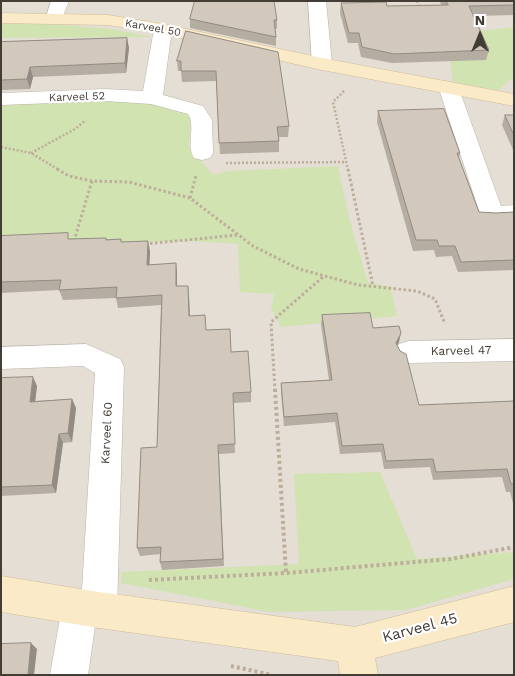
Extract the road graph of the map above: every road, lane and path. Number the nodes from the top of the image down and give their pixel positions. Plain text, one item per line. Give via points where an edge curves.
1 (317, 1) edge
2 (418, 1) edge
3 (58, 9) edge
4 (420, 9) edge
5 (1, 18) edge
6 (163, 29) junction
7 (322, 64) junction
8 (449, 89) junction
9 (344, 90) dead end
10 (106, 95) junction
11 (152, 98) junction
12 (1, 99) edge
13 (514, 100) edge
14 (1, 147) edge
15 (31, 153) junction
16 (202, 153) junction
17 (345, 162) junction
18 (92, 181) junction
19 (190, 198) junction
20 (514, 213) edge
21 (239, 235) junction
22 (65, 242) edge
23 (74, 242) junction
24 (144, 244) edge
25 (80, 246) edge
26 (324, 277) junction
27 (373, 286) junction
28 (514, 350) edge
29 (453, 351) junction
30 (409, 352) dead end
31 (1, 358) edge
32 (514, 547) edge
33 (286, 573) junction
34 (1, 594) edge
35 (93, 600) junction
36 (514, 604) edge
37 (357, 660) edge
38 (69, 675) edge

1 - 7 street
2 - 4 path
3 - 5 street, Karveel 50
3 - 6 street, Karveel 50
6 - 7 street, Karveel 50
6 - 11 street
7 - 8 street, Karveel 50
8 - 13 street, Karveel 50
8 - 20 street via 492,214
9 - 17 path via 333,102
10 - 11 street, Karveel 52
10 - 12 street, Karveel 52
10 - 15 path via 75,129
11 - 16 street, Karveel 52 via 196,110 202,120
14 - 15 path
15 - 18 path via 69,176
16 - 17 path via 225,163
16 - 19 path
17 - 27 path
18 - 19 path via 129,182
18 - 23 path
19 - 21 path
21 - 24 path
21 - 26 path via 253,246 298,269
22 - 23 path
23 - 25 path
26 - 27 path
26 - 33 path via 271,322
27 - 29 path via 417,291 435,299
28 - 29 street, Karveel 47
29 - 30 street, Karveel 47
31 - 35 street, Karveel 60 via 86,355 110,367
32 - 33 path via 451,559
33 - 35 path
34 - 35 street
35 - 37 street
35 - 38 street
36 - 37 street, Karveel 45

